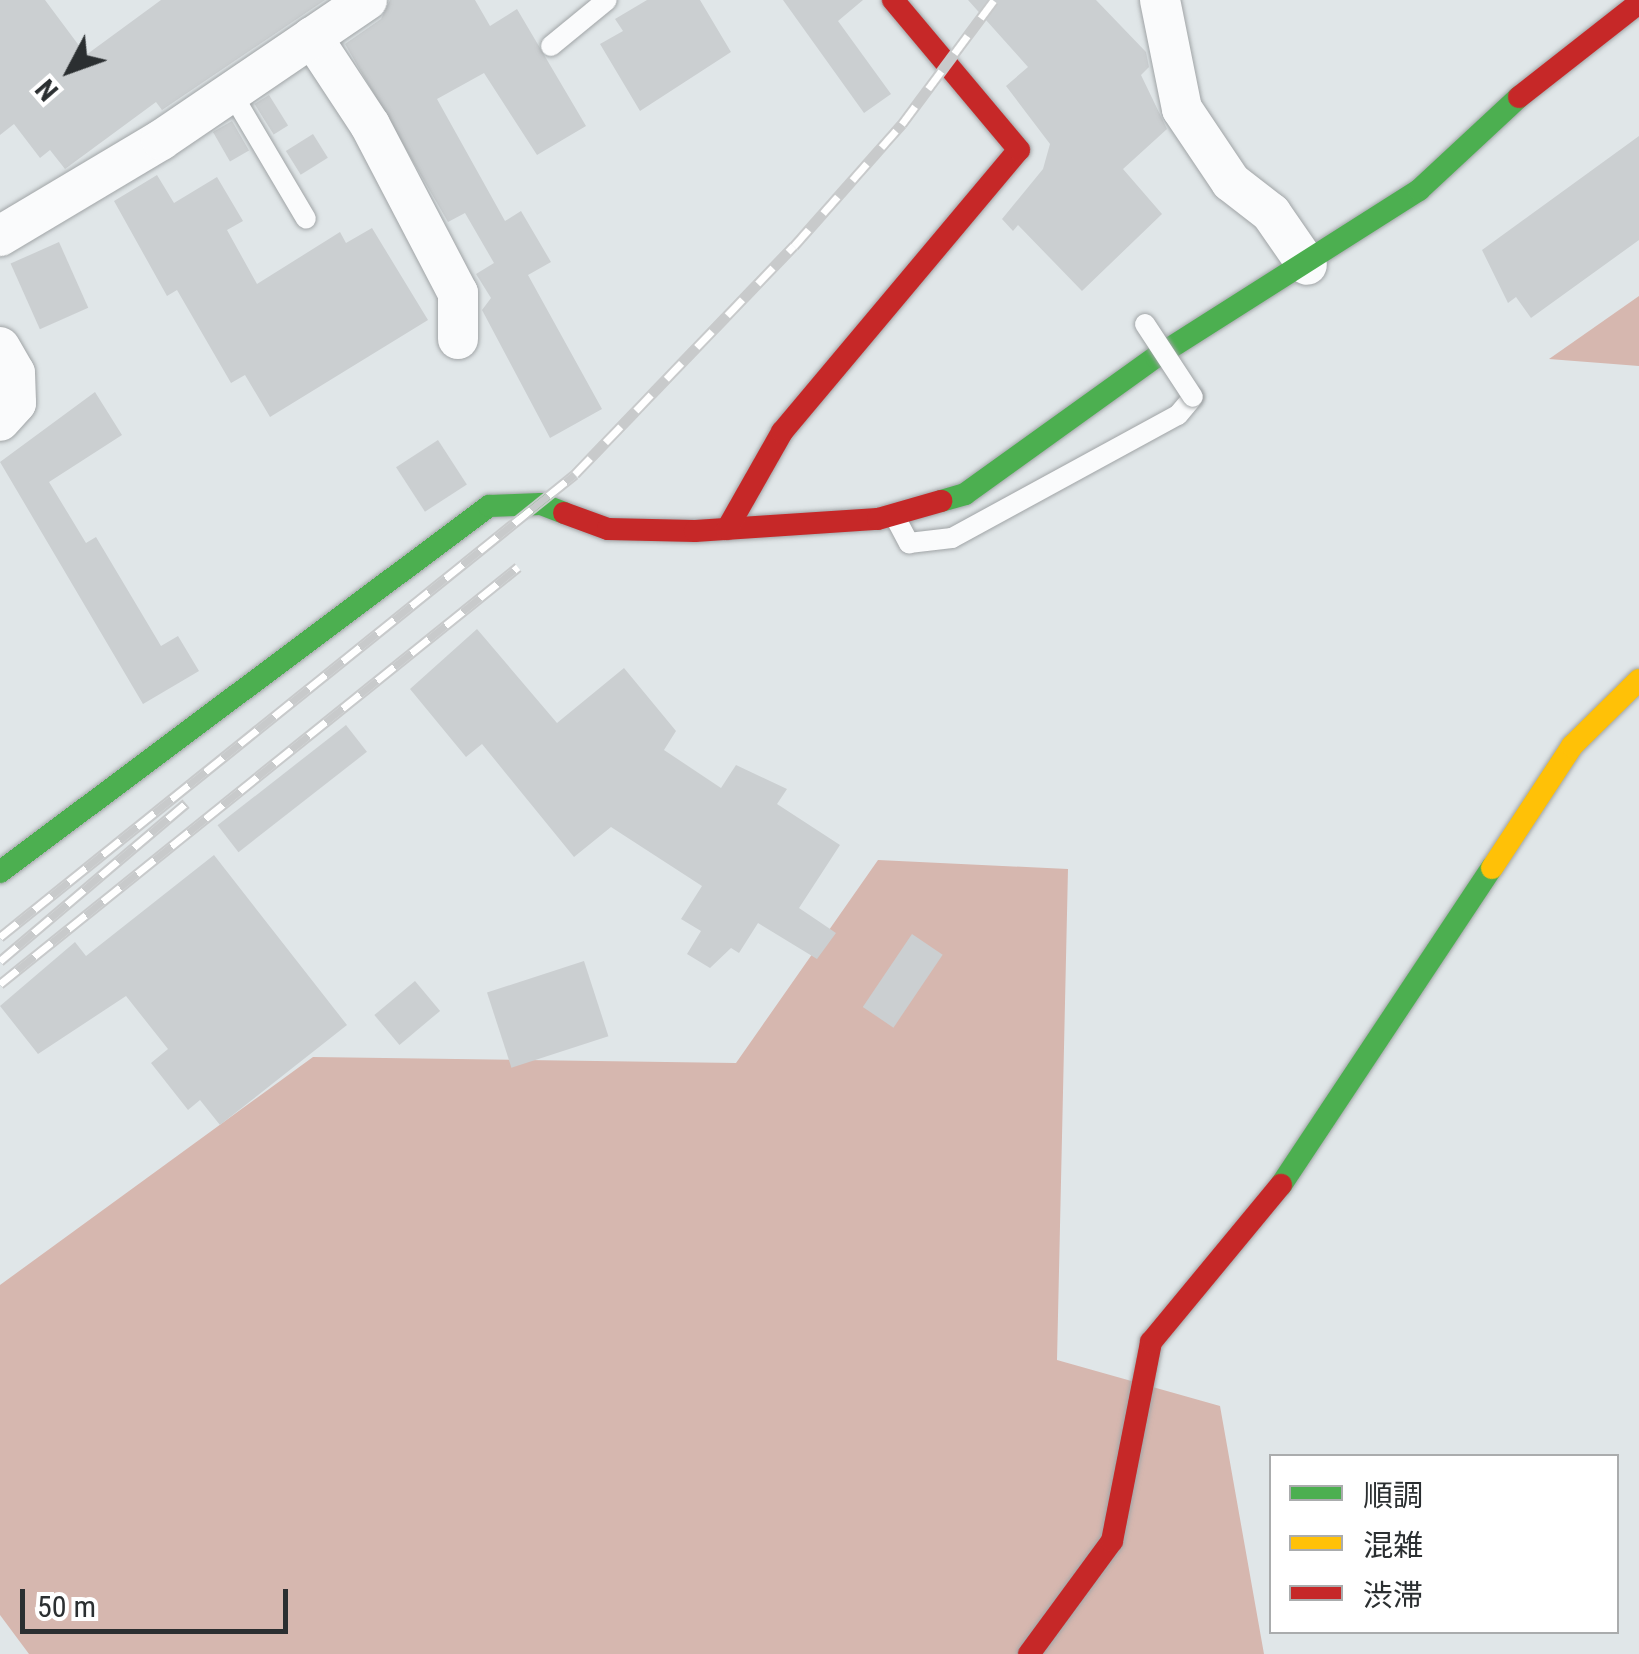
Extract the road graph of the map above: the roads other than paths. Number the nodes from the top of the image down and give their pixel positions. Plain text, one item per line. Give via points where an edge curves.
1 (367, 0) edge
2 (607, 0) edge
3 (894, 0) edge
4 (1160, 0) edge
5 (1639, 3) edge
6 (312, 38) junction
7 (552, 46) dead end
8 (231, 92) junction
9 (306, 218) dead end
10 (0, 236) edge
11 (1307, 264) junction
12 (1145, 324) dead end
13 (458, 340) dead end
14 (0, 347) edge
15 (0, 421) edge
16 (894, 515) junction
17 (728, 529) junction
18 (1639, 680) edge
19 (0, 872) edge
20 (1029, 1654) edge

1 - 6 street
2 - 7 lane
3 - 17 street via 1019,150 782,432
4 - 11 street via 1182,109 1231,182 1271,213
5 - 11 street via 1566,53 1419,190
6 - 8 street
6 - 13 street via 370,125 458,294
8 - 9 lane
8 - 10 street
11 - 16 street via 1156,358 965,494
12 - 16 lane, bridge via 1193,397 1178,414 952,538 909,543
14 - 15 street via 15,373 16,404
16 - 17 street
17 - 19 street via 608,529 541,504 489,506
18 - 20 street via 1572,746 1308,1148 1229,1257 1152,1342 1112,1541

